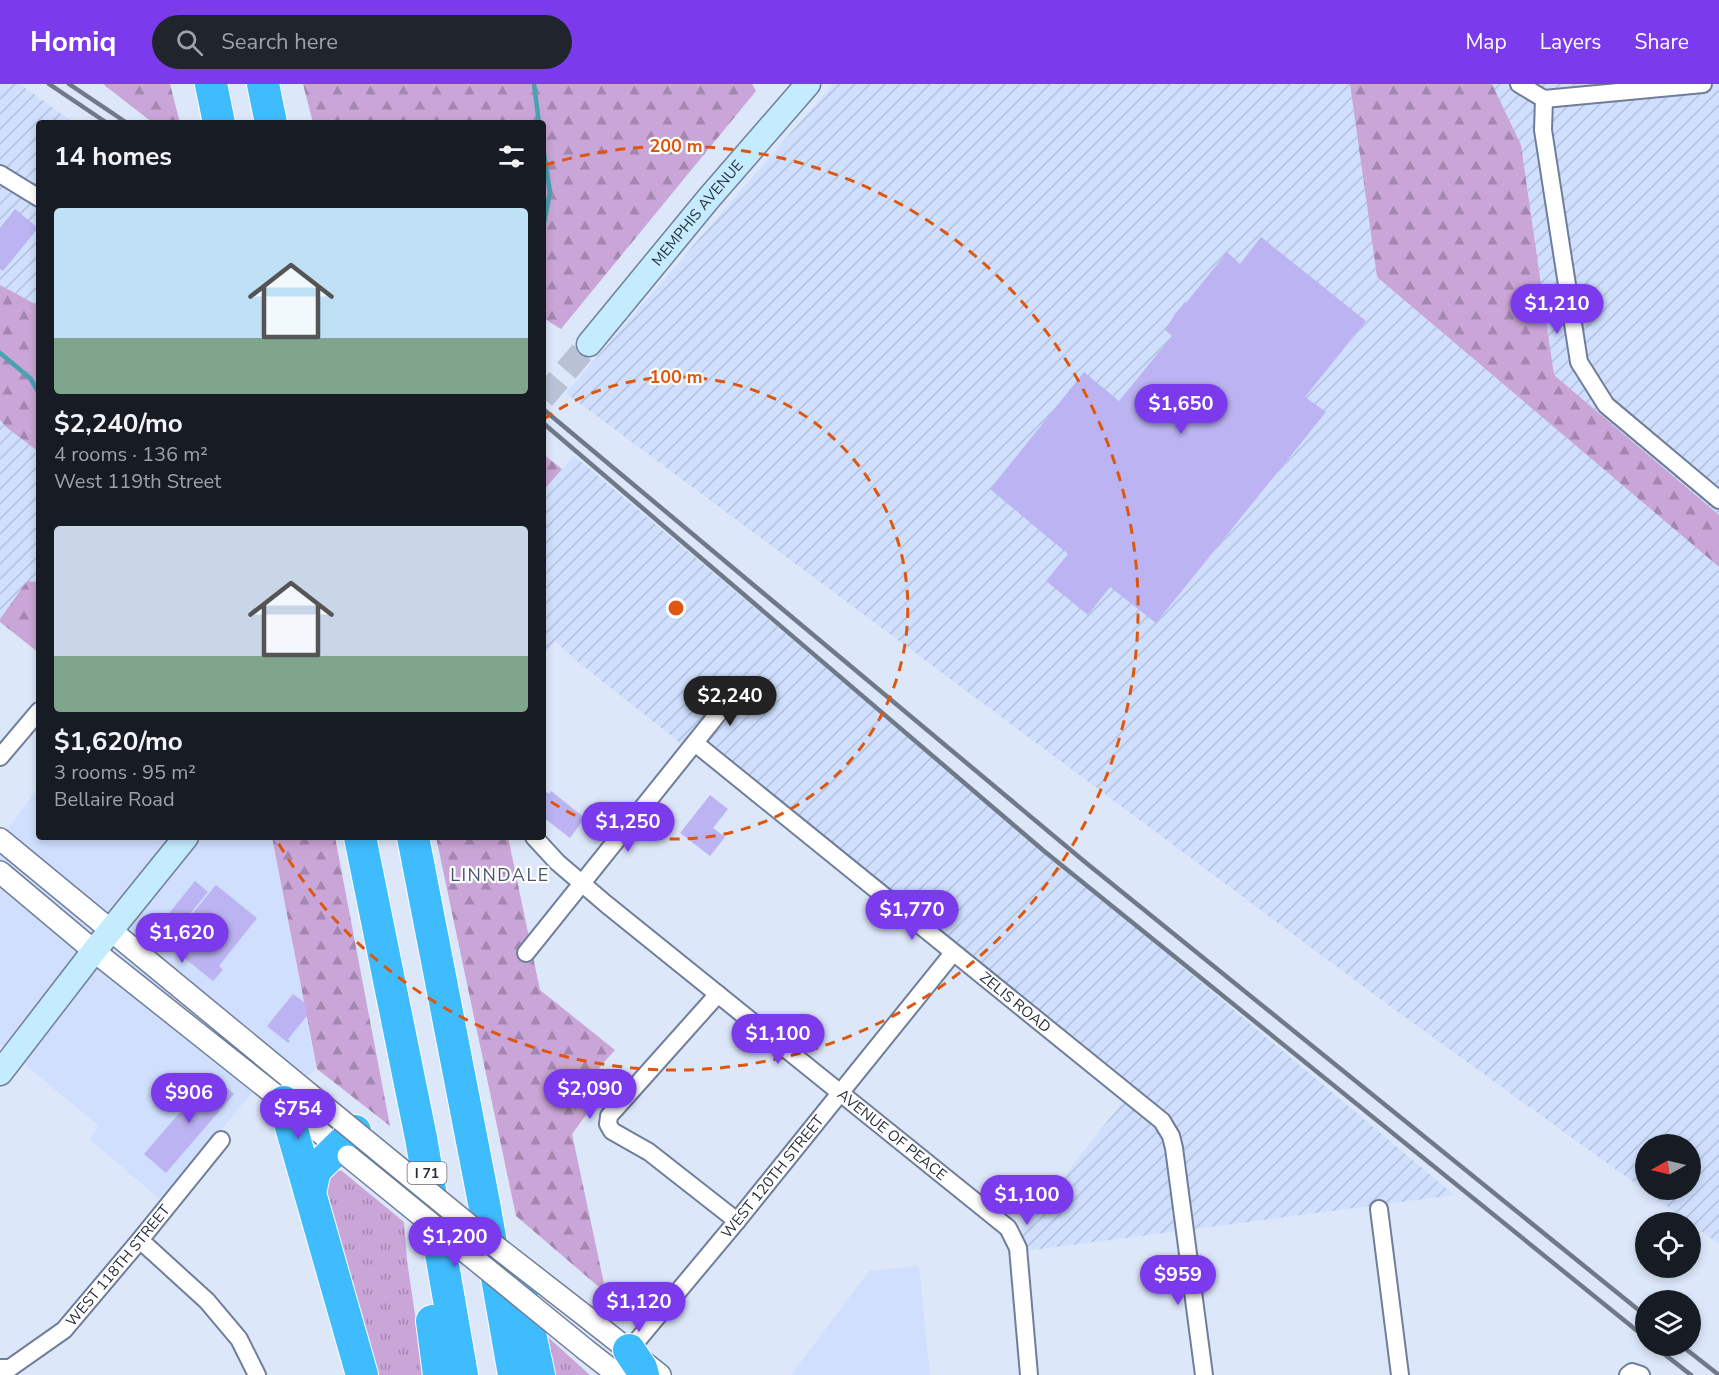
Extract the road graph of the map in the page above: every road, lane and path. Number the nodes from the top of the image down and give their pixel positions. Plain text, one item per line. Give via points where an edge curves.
1 (211, 84) edge
2 (262, 84) edge
3 (808, 84) edge
4 (1519, 84) edge
5 (1703, 84) edge
6 (1544, 99) junction
7 (218, 120) edge
8 (270, 120) edge
9 (0, 174) edge
10 (36, 196) edge
11 (589, 344) tunnel mouth
12 (1719, 500) edge
13 (729, 700) dead end
14 (36, 715) edge
15 (695, 743) junction
16 (0, 757) edge
17 (0, 839) edge
18 (184, 840) edge
19 (361, 840) edge
20 (414, 840) edge
21 (537, 840) edge
22 (0, 872) edge
23 (581, 883) junction
24 (110, 931) junction
25 (94, 951) junction
26 (953, 952) junction
27 (526, 953) dead end
28 (387, 973) junction
29 (442, 982) junction
30 (718, 994) junction
31 (0, 1073) edge
32 (839, 1092) junction
33 (284, 1102) junction
34 (345, 1139) junction
35 (221, 1140) dead end
36 (310, 1193) junction
37 (1379, 1209) dead end
38 (737, 1221) junction
39 (140, 1240) junction
40 (625, 1368) edge
41 (10, 1370) edge
42 (256, 1375) edge
43 (362, 1375) edge
44 (439, 1375) edge
45 (462, 1375) edge
46 (514, 1375) edge
47 (539, 1375) edge
48 (660, 1375) edge
49 (1029, 1375) edge
50 (1204, 1375) edge
51 (1400, 1375) edge

1 - 7 highway
2 - 8 highway
3 - 11 main road, MEMPHIS AVENUE
4 - 6 street
5 - 6 street
6 - 12 street via 1543,130 1579,362 1606,405
9 - 10 street
13 - 15 street
14 - 16 street
15 - 23 street
15 - 26 street, ZELIS ROAD
17 - 24 street
18 - 24 main road
19 - 28 highway, I 71
20 - 29 highway
21 - 23 street, AVENUE OF PEACE
22 - 25 street
23 - 27 street
23 - 30 street, AVENUE OF PEACE
24 - 25 main road
24 - 34 street
25 - 31 main road
25 - 33 street
26 - 32 street, WEST 120TH STREET
26 - 50 street, ZELIS ROAD via 1166,1126 1174,1148
28 - 44 highway via 405,1156
28 - 45 highway, I 71 via 421,1138
29 - 46 highway
29 - 47 highway via 498,1195
30 - 32 street, AVENUE OF PEACE
30 - 38 street via 609,1116 608,1124 612,1131 649,1152
32 - 38 street, WEST 120TH STREET
32 - 49 street, AVENUE OF PEACE via 1005,1225 1015,1239
33 - 34 street
33 - 36 highway
34 - 36 highway via 315,1170
34 - 40 street, bridge via 586,1350
34 - 40 street, bridge via 593,1322
35 - 39 street, WEST 118TH STREET
36 - 43 highway
37 - 51 street
38 - 40 street, WEST 120TH STREET
39 - 41 street, WEST 118TH STREET via 64,1330
39 - 42 street via 207,1301 238,1339
40 - 48 street

